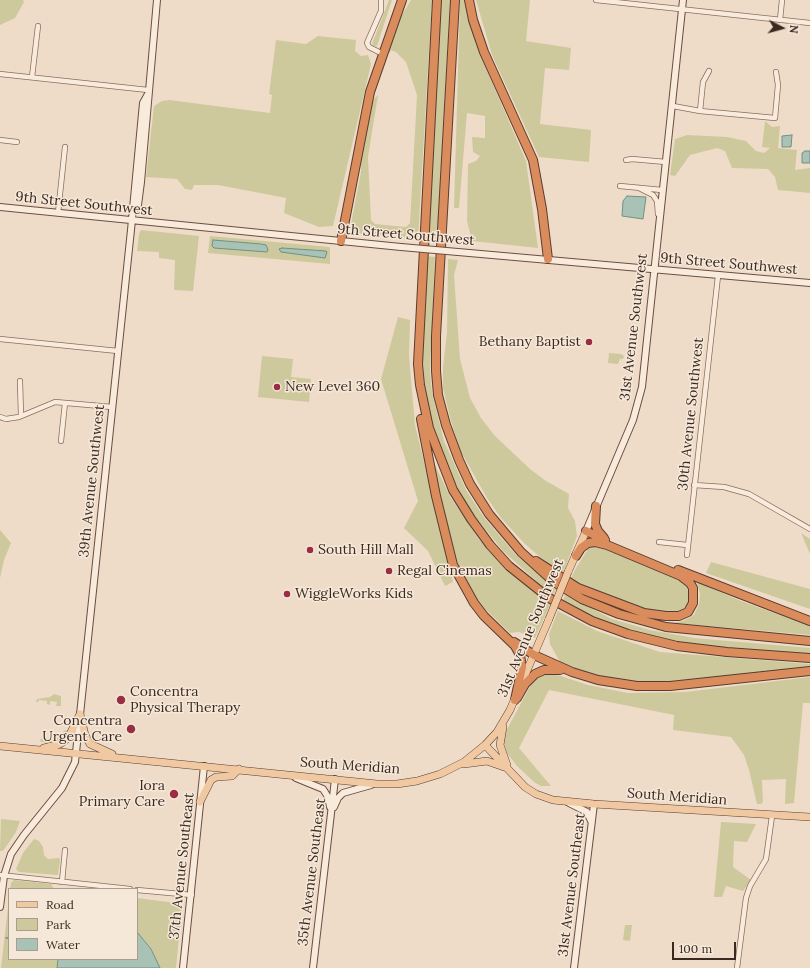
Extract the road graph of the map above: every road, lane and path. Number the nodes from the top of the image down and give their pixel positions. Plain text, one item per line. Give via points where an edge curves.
1 (157, 0) edge
2 (381, 0) edge
3 (402, 0) edge
4 (437, 0) edge
5 (455, 0) edge
6 (469, 0) edge
7 (596, 0) edge
8 (683, 0) edge
9 (782, 0) edge
10 (682, 10) junction
11 (780, 20) junction
12 (810, 23) edge
13 (38, 26) dead end
14 (382, 52) junction
15 (709, 71) dead end
16 (776, 72) dead end
17 (0, 74) edge
18 (32, 77) junction
19 (148, 92) junction
20 (673, 106) junction
21 (700, 111) junction
22 (0, 140) edge
23 (17, 142) dead end
24 (65, 147) dead end
25 (626, 160) dead end
26 (666, 162) junction
27 (620, 186) dead end
28 (639, 188) junction
29 (662, 190) junction
30 (0, 207) edge
31 (58, 213) junction
32 (132, 221) junction
33 (659, 222) junction
34 (341, 241) junction
35 (548, 259) junction
36 (655, 269) junction
37 (718, 276) junction
38 (810, 283) edge
39 (0, 339) edge
40 (418, 340) junction
41 (118, 351) junction
42 (20, 381) dead end
43 (65, 403) junction
44 (112, 408) junction
45 (21, 416) junction
46 (0, 417) edge
47 (61, 442) dead end
48 (694, 485) junction
49 (596, 506) junction
50 (810, 529) edge
51 (586, 531) junction
52 (659, 542) dead end
53 (615, 544) junction
54 (687, 546) junction
55 (521, 552) junction
56 (686, 555) dead end
57 (576, 556) junction
58 (810, 621) edge
59 (501, 632) junction
60 (810, 641) edge
61 (534, 655) junction
62 (810, 658) edge
63 (810, 671) edge
64 (572, 672) junction
65 (515, 700) junction
66 (80, 714) junction
67 (506, 718) junction
68 (486, 745) junction
69 (0, 746) edge
70 (33, 749) junction
71 (76, 753) junction
72 (121, 758) junction
73 (204, 766) junction
74 (457, 766) junction
75 (239, 769) junction
76 (510, 770) junction
77 (289, 775) junction
78 (335, 779) junction
79 (377, 784) junction
80 (200, 802) junction
81 (569, 803) junction
82 (594, 804) junction
83 (331, 816) junction
84 (772, 816) junction
85 (810, 817) edge
86 (592, 823) junction
87 (65, 850) dead end
88 (2, 875) edge
89 (62, 882) junction
90 (120, 888) edge
91 (138, 890) edge
92 (192, 895) junction
93 (0, 907) edge
94 (184, 968) edge
95 (313, 968) edge
96 (574, 968) edge
97 (737, 968) edge

1 - 19 main road, 39th Avenue Southwest
2 - 14 street via 381,11 367,43 369,47
3 - 14 highway
4 - 40 highway
5 - 55 highway via 435,349 438,395 453,446 470,484 489,514
6 - 35 highway via 484,52 533,160
7 - 10 street
8 - 10 main road, 31st Avenue Southwest
9 - 11 street
10 - 11 street
10 - 20 main road, 31st Avenue Southwest
11 - 12 street
13 - 18 street
14 - 34 highway via 370,92
15 - 21 street via 703,82
16 - 21 street via 778,85 775,118
17 - 18 street
18 - 19 street
19 - 32 main road, 39th Avenue Southwest via 143,104
20 - 21 street
20 - 26 main road, 31st Avenue Southwest
22 - 23 street
24 - 31 street
25 - 26 street
26 - 29 main road, 31st Avenue Southwest
27 - 28 street
28 - 29 street
28 - 33 street via 655,197
29 - 33 main road, 31st Avenue Southwest
30 - 31 main road, 9th Street Southwest
31 - 32 main road, 9th Street Southwest
32 - 34 main road, 9th Street Southwest
32 - 41 main road, 39th Avenue Southwest
33 - 36 main road, 31st Avenue Southwest
34 - 35 main road, 9th Street Southwest, bridge
35 - 36 main road, 9th Street Southwest
36 - 37 main road, 9th Street Southwest
36 - 49 main road, 31st Avenue Southwest via 641,396
37 - 38 main road, 9th Street Southwest
37 - 48 street, 30th Avenue Southwest
39 - 41 street
40 - 59 highway via 416,376 419,409 448,548 465,589 484,616
40 - 62 highway via 420,385 429,428 453,490 490,545 522,577 549,598 579,615 651,641 727,652
41 - 44 main road, 39th Avenue Southwest
42 - 45 street
43 - 44 street
43 - 45 street via 55,402
43 - 47 street
44 - 66 main road, 39th Avenue Southwest
45 - 46 street via 6,419
48 - 50 street via 749,494
48 - 54 street, 30th Avenue Southwest
49 - 51 main road, 31st Avenue Southwest
49 - 53 highway via 594,519 597,530
51 - 53 highway
51 - 57 main road, 31st Avenue Southwest
52 - 54 street
53 - 58 highway
54 - 56 street, 30th Avenue Southwest
55 - 57 highway via 578,588 638,611 676,617 686,614 694,603 694,588 681,576 607,545 588,543
55 - 60 highway via 544,574 570,592 600,607 641,621 688,630
57 - 61 main road, 31st Avenue Southwest, bridge
59 - 61 highway
59 - 65 highway via 518,649 522,660
61 - 64 highway
61 - 65 main road, 31st Avenue Southwest
63 - 64 highway via 662,687 610,682
64 - 65 highway via 550,669 539,671 531,676
65 - 67 main road, 31st Avenue Southwest
66 - 70 main road via 71,734 64,741 55,746
66 - 71 main road, 39th Avenue Southwest
66 - 72 main road via 85,736 90,744
67 - 68 main road, 31st Avenue Southwest
67 - 76 main road via 500,734 500,746
68 - 74 main road, South Meridian
68 - 76 main road, South Meridian
69 - 70 main road, South Meridian
70 - 71 main road, South Meridian
71 - 72 main road, South Meridian
71 - 88 main road, 39th Avenue Southwest via 73,768 65,784 19,841
72 - 73 main road, South Meridian
73 - 75 main road, South Meridian
73 - 80 main road, 37th Avenue Southeast
74 - 76 main road via 483,760
74 - 79 main road, South Meridian via 417,781
75 - 77 main road, South Meridian
75 - 80 main road via 232,776 216,777 211,780
76 - 81 main road, South Meridian via 525,787 536,794
77 - 78 main road, South Meridian
77 - 83 main road via 323,789 328,797
78 - 79 main road, South Meridian
78 - 83 main road, 35th Avenue Southeast
79 - 83 main road via 343,792
80 - 92 main road, 37th Avenue Southeast
81 - 82 main road, South Meridian
81 - 86 main road via 587,812
82 - 84 main road, South Meridian
82 - 86 main road, 31st Avenue Southeast
83 - 95 main road, 35th Avenue Southeast
84 - 85 main road, South Meridian
84 - 97 street via 766,859 746,898
86 - 96 main road, 31st Avenue Southeast
87 - 89 street
88 - 89 street
88 - 93 main road, 39th Avenue Southwest
89 - 90 street
91 - 92 street
92 - 94 main road, 37th Avenue Southeast

